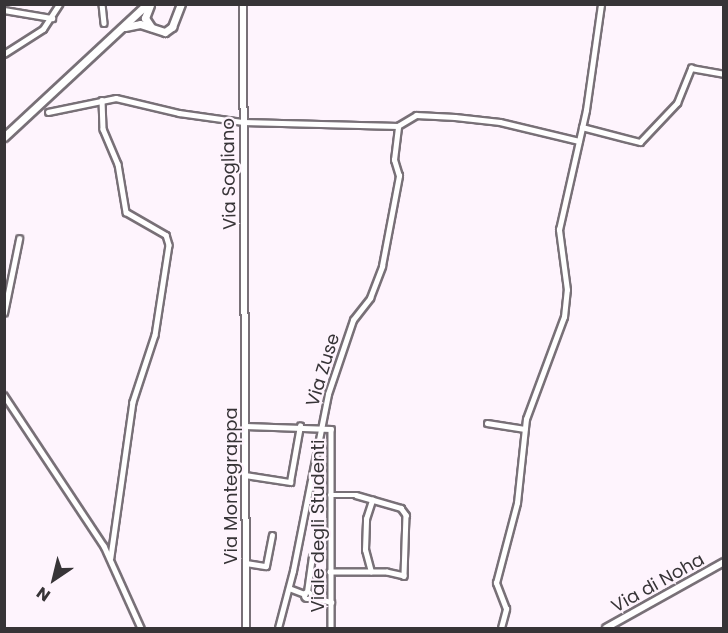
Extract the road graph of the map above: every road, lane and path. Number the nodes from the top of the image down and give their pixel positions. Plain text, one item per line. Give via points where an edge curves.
1 (59, 4) edge
2 (102, 4) edge
3 (149, 4) edge
4 (181, 4) edge
5 (243, 4) edge
6 (601, 4) edge
7 (4, 10) edge
8 (52, 18) junction
9 (104, 23) dead end
10 (151, 27) junction
11 (123, 28) junction
12 (4, 54) edge
13 (723, 74) edge
14 (102, 100) junction
15 (48, 112) dead end
16 (243, 122) junction
17 (398, 126) junction
18 (582, 127) junction
19 (4, 137) edge
20 (579, 141) junction
21 (19, 239) dead end
22 (4, 313) edge
23 (246, 344) joint
24 (4, 395) edge
25 (487, 423) dead end
26 (245, 426) junction
27 (300, 426) junction
28 (321, 426) junction
29 (525, 429) junction
30 (245, 475) junction
31 (330, 495) junction
32 (372, 500) junction
33 (272, 536) dead end
34 (111, 557) junction
35 (312, 557) dead end
36 (723, 562) edge
37 (246, 563) junction
38 (371, 572) junction
39 (330, 573) junction
40 (289, 588) junction
41 (308, 594) junction
42 (331, 602) junction
43 (141, 628) edge
44 (246, 628) edge
45 (278, 628) edge
46 (331, 628) edge
47 (501, 628) edge
48 (606, 628) edge

1 - 8 street
2 - 9 street
3 - 10 main road via 145,18
3 - 11 main road
4 - 10 main road via 172,27 165,32
5 - 16 main road, Via Sogliano
6 - 18 street
7 - 8 street
8 - 12 street via 43,29
10 - 11 main road via 140,24
11 - 19 main road
13 - 18 street via 691,68 677,103 640,142
14 - 15 street
14 - 16 street via 116,98 179,113
14 - 34 street via 103,129 118,164 126,212 166,235 169,245 155,335 133,402
16 - 17 street
16 - 23 main road, Via Sogliano
17 - 20 street via 416,115 479,119
17 - 28 street, Via Zuse via 394,160 399,176 382,266 370,298 353,320
18 - 20 street
20 - 29 street via 559,230 567,290 564,317
21 - 22 street
23 - 26 main road, Via Montegrappa
24 - 34 street
25 - 29 street
26 - 27 street
26 - 30 main road, Via Montegrappa
27 - 28 street
27 - 30 street via 290,482
28 - 31 street, Viale degli Studenti via 328,426 332,434
28 - 40 street, Via Zuse
29 - 47 street via 517,502 496,583 506,609
30 - 37 main road, Via Montegrappa
31 - 32 street via 356,495
31 - 39 street, Viale degli Studenti
32 - 38 street via 366,519 365,550
32 - 38 street via 401,508 406,514 406,574 402,577
33 - 37 street via 266,566
34 - 43 street
35 - 41 street
36 - 48 main road, Via di Noha
37 - 44 main road, Via Montegrappa
38 - 39 street
39 - 42 street, Viale degli Studenti
40 - 41 street
40 - 45 street, Via Zuse
41 - 42 street
42 - 46 street, Viale degli Studenti

